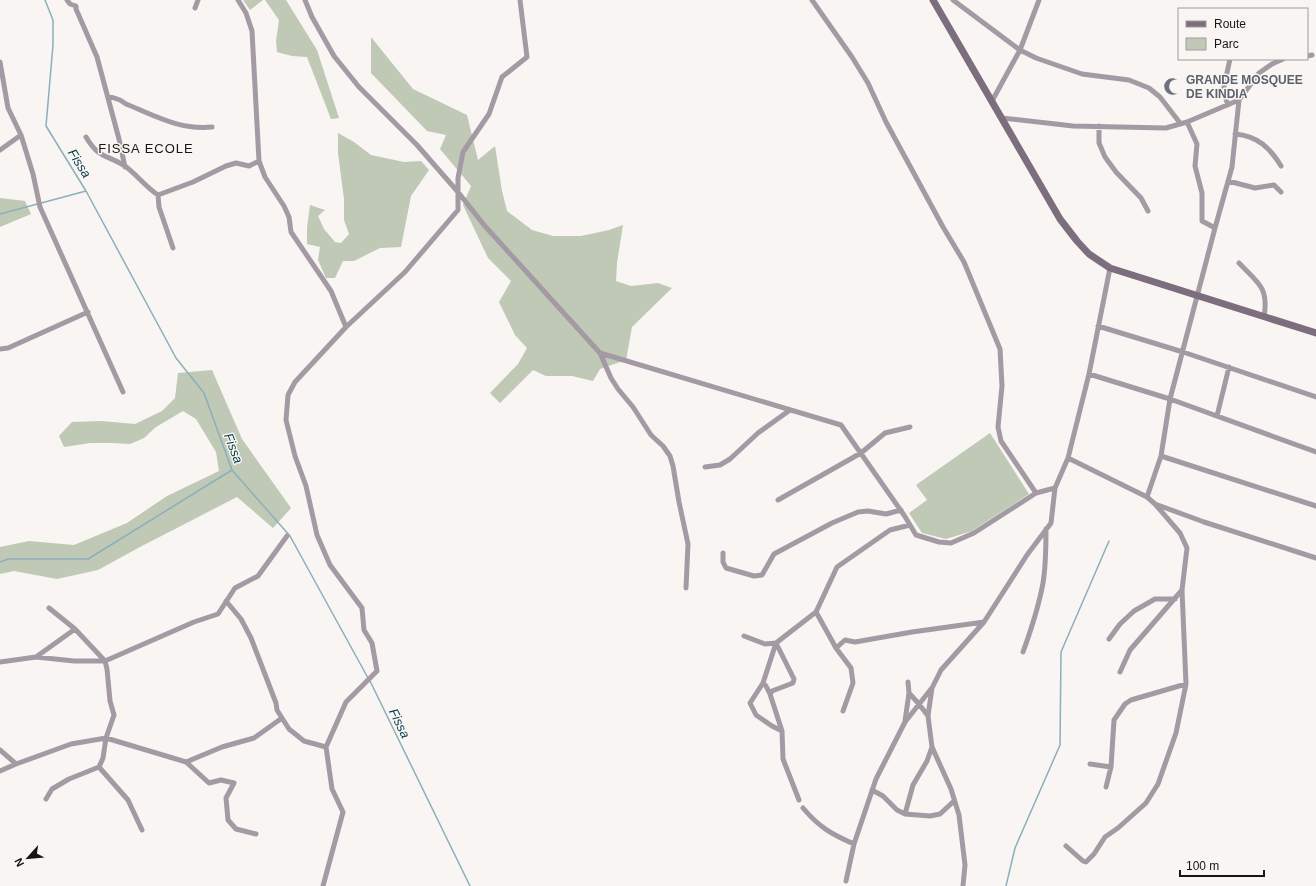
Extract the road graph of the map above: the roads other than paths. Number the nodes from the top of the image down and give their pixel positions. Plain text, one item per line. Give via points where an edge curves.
1 (67, 0) edge
2 (198, 0) edge
3 (238, 0) edge
4 (305, 0) edge
5 (520, 0) edge
6 (812, 0) edge
7 (933, 0) edge
8 (953, 0) edge
9 (1039, 0) edge
10 (195, 8) dead end
11 (1020, 50) junction
12 (1230, 60) edge
13 (1281, 60) edge
14 (0, 62) edge
15 (108, 96) junction
16 (992, 100) junction
17 (1238, 100) junction
18 (1228, 105) junction
19 (1002, 118) junction
20 (1187, 122) junction
21 (1180, 123) junction
22 (1099, 126) junction
23 (212, 127) dead end
24 (1235, 134) junction
25 (21, 135) junction
26 (86, 137) dead end
27 (0, 150) edge
28 (258, 161) junction
29 (125, 166) junction
30 (1281, 166) dead end
31 (1228, 181) junction
32 (458, 192) junction
33 (1282, 192) dead end
34 (158, 195) junction
35 (1148, 211) dead end
36 (1215, 228) junction
37 (173, 248) dead end
38 (1239, 264) dead end
39 (1110, 268) junction
40 (1197, 296) junction
41 (88, 312) junction
42 (1264, 317) junction
43 (1098, 326) junction
44 (346, 327) junction
45 (1316, 333) edge
46 (0, 349) edge
47 (1183, 352) junction
48 (600, 353) junction
49 (1229, 368) junction
50 (1089, 374) junction
51 (123, 392) dead end
52 (1316, 397) edge
53 (1170, 399) junction
54 (790, 410) junction
55 (1217, 416) junction
56 (910, 427) dead end
57 (1316, 452) edge
58 (861, 453) junction
59 (1161, 456) junction
60 (1068, 458) junction
61 (705, 467) dead end
62 (1055, 488) junction
63 (1036, 493) junction
64 (1147, 497) junction
65 (778, 500) dead end
66 (1155, 504) junction
67 (1316, 506) edge
68 (901, 510) junction
69 (910, 525) junction
70 (1046, 528) junction
71 (287, 536) dead end
72 (723, 553) dead end
73 (1316, 558) edge
74 (686, 588) dead end
75 (1182, 590) junction
76 (1175, 599) junction
77 (226, 601) junction
78 (49, 608) dead end
79 (816, 612) junction
80 (984, 622) junction
81 (75, 629) junction
82 (744, 636) dead end
83 (1109, 639) dead end
84 (776, 643) junction
85 (836, 648) junction
86 (1023, 652) dead end
87 (36, 657) junction
88 (105, 660) junction
89 (0, 662) edge
90 (1120, 672) dead end
91 (908, 682) dead end
92 (763, 683) junction
93 (1186, 684) junction
94 (932, 688) junction
95 (909, 692) junction
96 (770, 694) junction
97 (919, 704) junction
98 (843, 711) dead end
99 (928, 716) junction
100 (282, 718) junction
101 (905, 722) junction
102 (782, 731) junction
103 (106, 738) junction
104 (326, 747) junction
105 (932, 747) junction
106 (0, 750) edge
107 (186, 762) junction
108 (16, 764) junction
109 (1090, 764) dead end
110 (99, 767) junction
111 (1111, 767) junction
112 (0, 771) edge
113 (1106, 787) dead end
114 (872, 790) junction
115 (46, 799) dead end
116 (799, 800) dead end
117 (954, 801) junction
118 (803, 808) dead end
119 (906, 814) junction
120 (142, 830) dead end
121 (256, 834) dead end
122 (854, 844) junction
123 (1066, 846) dead end
124 (846, 881) dead end
125 (323, 886) edge
126 (963, 886) edge

1 - 15 street via 76,6 98,57
2 - 10 street
3 - 28 street via 252,31
4 - 32 street via 334,56 359,87 417,145
5 - 32 street via 527,57 502,77 489,114 464,152 458,178
6 - 63 street via 868,83 897,143 964,262 1000,349 1002,386 998,426 1001,442
7 - 16 main road
8 - 11 street
9 - 11 street
11 - 16 street
11 - 21 street via 1082,74 1129,80 1149,88 1160,97
12 - 18 street via 1223,91
13 - 17 street via 1260,73
14 - 25 street via 8,108
15 - 23 street via 181,126
15 - 29 street
16 - 19 main road
17 - 18 street
17 - 24 street
18 - 20 street
19 - 22 street via 1073,126
19 - 39 main road via 1060,219 1089,254
20 - 21 street
20 - 36 street via 1198,144 1195,166 1202,193 1202,221
21 - 22 street via 1166,128
22 - 35 street via 1099,143 1105,157 1141,198
24 - 30 street via 1251,136 1272,151
24 - 31 street
25 - 27 street
25 - 41 street via 40,207
26 - 29 street via 96,152
28 - 34 street via 249,166 236,163 226,166
28 - 44 street via 284,206 291,232 331,291
29 - 34 street
31 - 33 street via 1255,188 1274,185
31 - 36 street
32 - 44 street via 458,210 405,272
32 - 48 street via 484,225
34 - 37 street via 159,207
36 - 40 street
38 - 42 street via 1261,286 1266,304
39 - 40 main road
39 - 43 street
40 - 42 main road
40 - 47 street
41 - 46 street via 8,348
41 - 51 street
42 - 45 main road
43 - 47 street
43 - 50 street
44 - 104 street via 295,382 288,395 286,420 306,486 317,535 330,565 362,608 364,630 372,643 377,671 346,702
47 - 49 street
47 - 53 street
48 - 54 street
48 - 74 street via 618,390 670,456 688,544
49 - 52 street
49 - 55 street
50 - 53 street
50 - 60 street
53 - 55 street
53 - 59 street
54 - 58 street via 841,425
54 - 61 street via 758,433 730,459 720,465
55 - 57 street
56 - 58 street via 885,433
58 - 65 street
58 - 68 street
59 - 64 street
59 - 67 street
60 - 62 street
60 - 64 street
62 - 63 street
62 - 70 street via 1051,523
63 - 69 street via 974,533 951,543 916,535
64 - 66 street
66 - 73 street
66 - 75 street via 1180,533 1187,548
68 - 69 street
68 - 72 street via 886,514 858,512 832,523 774,554 762,574 754,576 726,568
69 - 79 street via 890,530 838,567
70 - 80 street
70 - 86 street via 1043,583
71 - 77 street via 258,576 235,588
75 - 76 street
75 - 93 street
76 - 83 street via 1155,599 1134,611
76 - 90 street via 1130,650
77 - 88 street via 218,614
77 - 100 street via 241,619 251,638
78 - 81 street
79 - 84 street
79 - 85 street
80 - 85 street via 855,642 845,640
80 - 94 street via 941,670
81 - 87 street
81 - 88 street
82 - 84 street via 765,644
84 - 92 street
84 - 96 street via 794,679 793,684
85 - 98 street via 851,668 853,683
87 - 88 street via 74,661
87 - 89 street
88 - 103 street via 114,715
91 - 95 street
92 - 96 street
92 - 102 street via 750,703 756,715
93 - 111 street via 1125,704 1114,720
93 - 123 street via 1176,733 1158,784 1146,803 1105,838 1086,862
94 - 97 street
94 - 99 street
95 - 97 street
95 - 101 street
96 - 102 street
97 - 99 street
97 - 101 street
99 - 105 street
100 - 104 street via 289,729 304,741
100 - 107 street via 254,738 222,747
101 - 114 street
102 - 116 street via 783,758
103 - 107 street
103 - 108 street via 71,744
103 - 110 street
104 - 125 street via 332,789 343,812
105 - 117 street
105 - 119 street via 913,785
106 - 108 street
107 - 121 street via 209,783 221,780 234,783 226,798 228,820 236,829
108 - 112 street
109 - 111 street
110 - 115 street via 52,789
110 - 120 street via 128,800
111 - 113 street
114 - 119 street
114 - 122 street
117 - 119 street via 940,814
117 - 126 street via 965,865
118 - 122 street via 822,828
122 - 124 street

